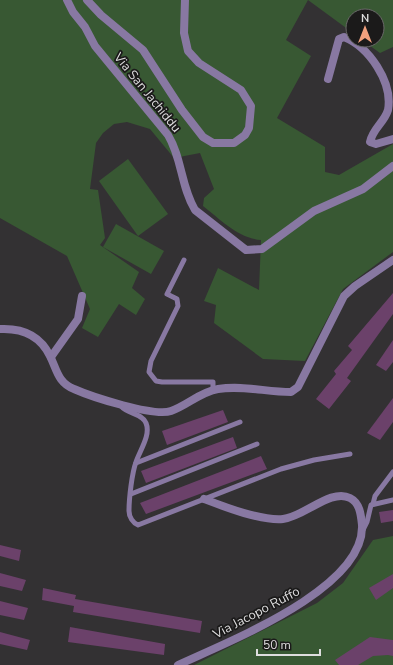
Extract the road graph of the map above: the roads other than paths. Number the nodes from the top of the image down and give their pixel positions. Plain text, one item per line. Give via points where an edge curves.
1 (67, 0) edge
2 (87, 0) edge
3 (185, 0) edge
4 (328, 79) dead end
5 (393, 139) edge
6 (393, 166) edge
7 (184, 260) dead end
8 (393, 260) edge
9 (82, 296) dead end
10 (0, 329) edge
11 (51, 357) junction
12 (213, 390) junction
13 (120, 403) junction
14 (240, 422) dead end
15 (258, 444) dead end
16 (350, 454) dead end
17 (136, 464) junction
18 (393, 472) edge
19 (131, 494) junction
20 (204, 500) junction
21 (393, 500) edge
22 (373, 504) junction
23 (362, 533) junction
24 (178, 665) edge

1 - 6 street, Via San Jachiddu via 95,46 168,135 195,210 246,250 262,249 314,210 363,189
2 - 3 street, Via San Jachiddu via 143,50 203,137 213,143 234,143 245,135 249,128 251,106 241,90 199,63 188,50 184,33
4 - 5 street via 339,39 344,37 354,41 382,70 388,84 390,102 387,112 372,133 370,142 376,144
7 - 12 lane via 167,294 177,299 178,306 151,362 149,372 156,381 162,382 213,382
8 - 12 street via 355,286 341,300 295,390
9 - 11 street via 78,319
10 - 11 street via 16,329 27,333 45,347
11 - 13 street via 58,375 65,384 86,394
12 - 13 street via 166,412 154,412
13 - 17 lane via 125,410 142,418 146,423 147,433
14 - 17 lane
15 - 19 lane
16 - 20 lane via 281,469
17 - 19 lane
18 - 22 lane via 375,496
19 - 20 lane via 130,515 138,525
20 - 23 street, Via Jacopo Ruffo via 239,512 284,519 306,511 329,498 351,498 358,506
21 - 22 lane
22 - 23 lane via 370,506 368,522
23 - 24 street, Via Jacopo Ruffo via 358,548 346,566 325,586 300,604

